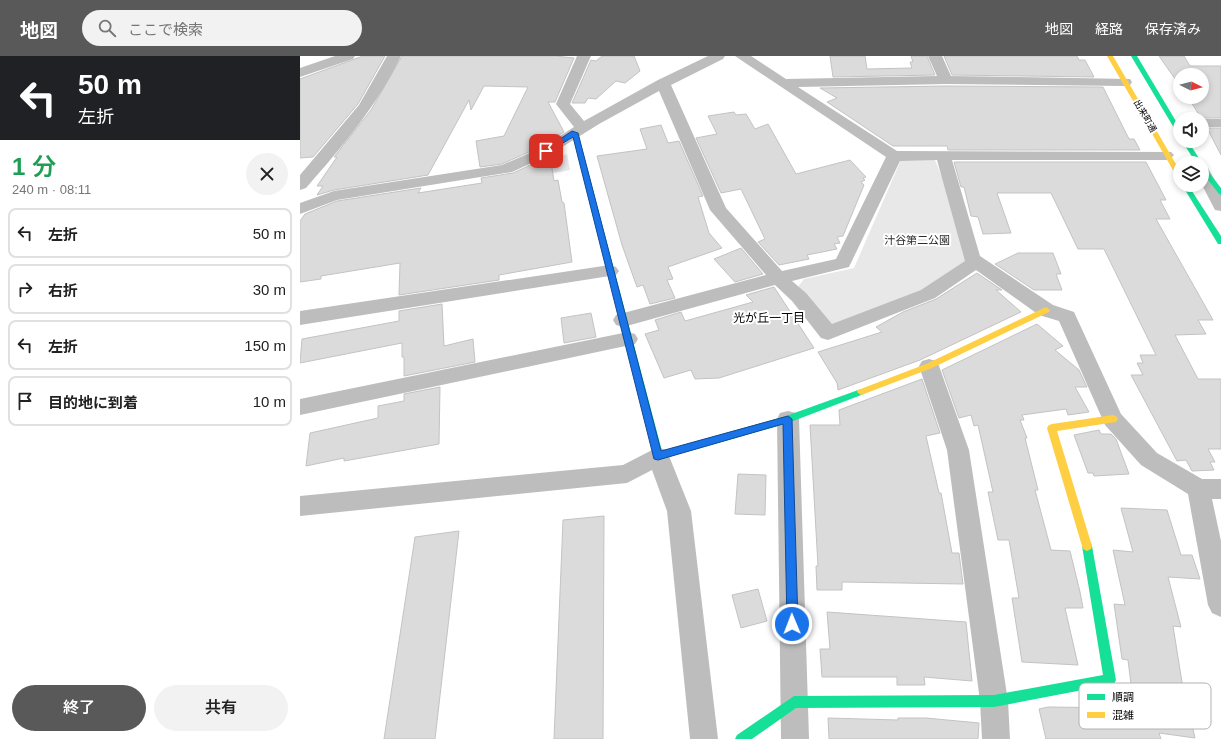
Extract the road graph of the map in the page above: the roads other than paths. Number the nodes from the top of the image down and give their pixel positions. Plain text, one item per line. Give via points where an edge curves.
1 (348, 56) edge
2 (394, 56) edge
3 (584, 56) edge
4 (718, 56) edge
5 (742, 56) edge
6 (935, 56) edge
7 (1110, 56) edge
8 (1134, 56) edge
9 (300, 73) edge
10 (946, 80) junction
11 (1125, 82) junction
12 (663, 83) junction
13 (785, 83) junction
14 (1173, 119) edge
15 (1209, 123) edge
16 (1221, 123) edge
17 (578, 130) junction
18 (1166, 155) junction
19 (894, 156) junction
20 (943, 156) junction
21 (1173, 166) edge
22 (1209, 177) edge
23 (300, 184) edge
24 (1209, 184) edge
25 (1189, 192) edge
26 (1221, 193) edge
27 (1221, 206) edge
28 (300, 209) edge
29 (1221, 242) edge
30 (976, 262) junction
31 (610, 271) junction
32 (778, 278) junction
33 (1046, 310) junction
34 (300, 318) edge
35 (623, 320) junction
36 (628, 339) junction
37 (929, 366) junction
38 (300, 407) edge
39 (788, 419) junction
40 (1113, 419) junction
41 (658, 456) junction
42 (1210, 489) edge
43 (300, 506) edge
44 (1221, 605) edge
45 (1093, 683) edge
46 (1079, 686) edge
47 (994, 701) junction
48 (794, 702) junction
49 (704, 739) edge
50 (740, 739) edge
51 (795, 739) edge
52 (996, 739) edge

1 - 9 street
2 - 23 street via 387,73 349,127
3 - 17 street via 563,104
4 - 12 street
5 - 13 street
6 - 10 street
7 - 11 street, 出来町通
8 - 14 street, 出来町通
10 - 11 street
10 - 13 street
11 - 18 street, 出来町通
12 - 17 street
12 - 32 street via 718,210
13 - 19 street
15 - 16 street
17 - 28 street via 546,151 506,169 334,196
17 - 31 street
18 - 20 street
18 - 21 street, 出来町通
19 - 20 street
19 - 32 street via 843,263
20 - 30 street via 972,259
22 - 26 street
24 - 27 street
25 - 29 street
30 - 32 street via 928,294 828,334 799,297
30 - 33 street
31 - 34 street
31 - 35 street
32 - 35 street
33 - 37 street
33 - 40 street via 1067,317
35 - 36 street
36 - 38 street
36 - 41 street
37 - 39 street
37 - 47 street via 958,450
39 - 41 street
39 - 48 street
40 - 42 street via 1149,459
40 - 45 street via 1052,428 1088,549 1110,680
41 - 43 street via 627,474
41 - 49 street via 679,511
42 - 44 street
46 - 47 street
47 - 48 street
47 - 52 street
48 - 50 street
48 - 51 street

